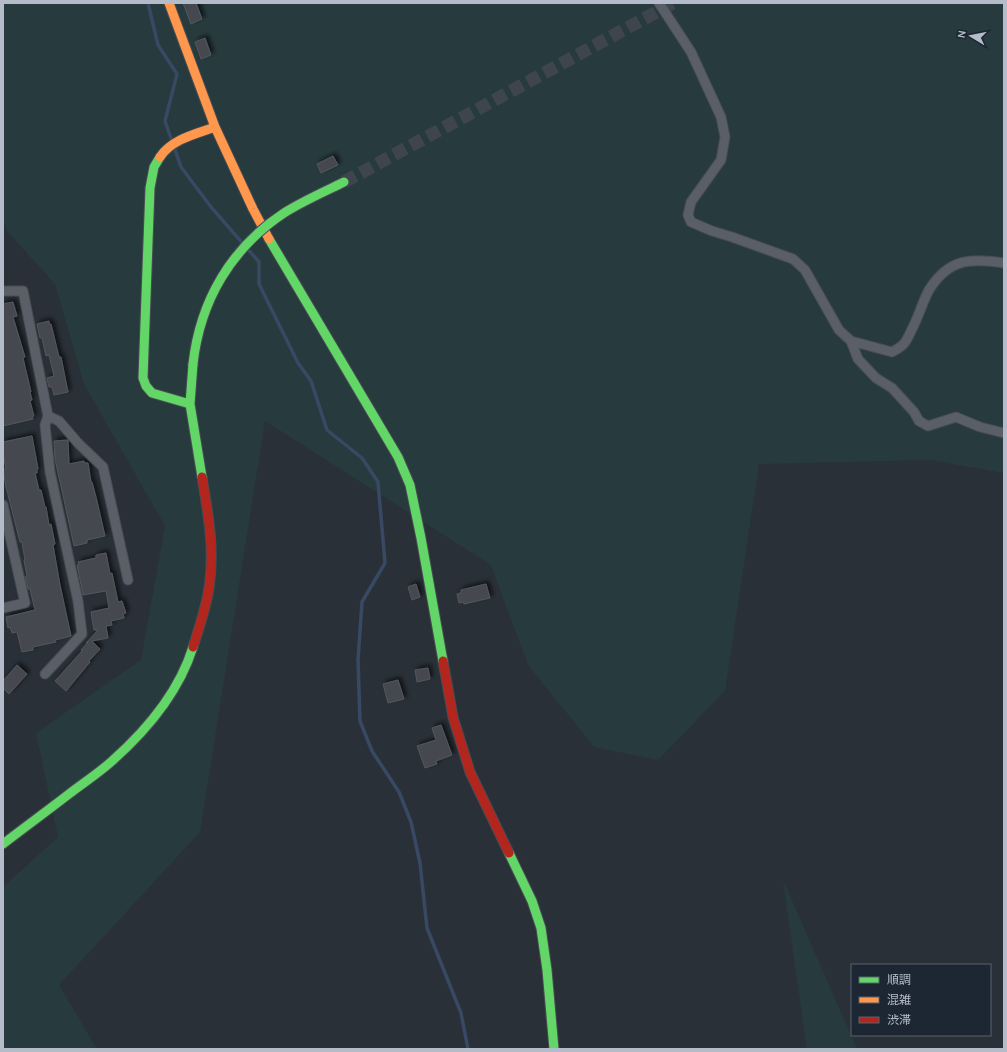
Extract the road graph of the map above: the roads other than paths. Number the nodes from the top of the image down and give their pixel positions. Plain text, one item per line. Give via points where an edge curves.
1 (169, 3) edge
2 (659, 3) edge
3 (215, 127) junction
4 (344, 182) tunnel mouth
5 (1004, 263) edge
6 (3, 291) edge
7 (851, 341) junction
8 (190, 404) junction
9 (48, 416) junction
10 (1004, 433) edge
11 (3, 505) edge
12 (128, 580) dead end
13 (3, 608) edge
14 (45, 674) dead end
15 (3, 844) edge
16 (554, 1049) edge

1 - 3 street
2 - 7 street via 691,52 721,117 725,137 721,160 691,202 688,215 691,222 792,259 805,270 839,330
3 - 8 street via 170,145 157,160 150,188 143,378 152,393
3 - 16 street via 272,245 398,457 410,485 453,717 470,772 532,901 541,928
4 - 8 street, bridge via 285,213 259,232 247,243 220,279 201,321 196,340
5 - 7 street via 969,260 952,266 941,275 929,291 904,345 892,352
6 - 9 street via 23,291
7 - 10 street via 858,359 876,378 892,388 919,421 928,426 956,417
8 - 15 street via 210,523 211,558 204,611 188,662 157,714 112,761
9 - 12 street via 59,421 103,467
9 - 14 street via 45,425 50,472 78,601 82,634
11 - 13 street via 25,603

